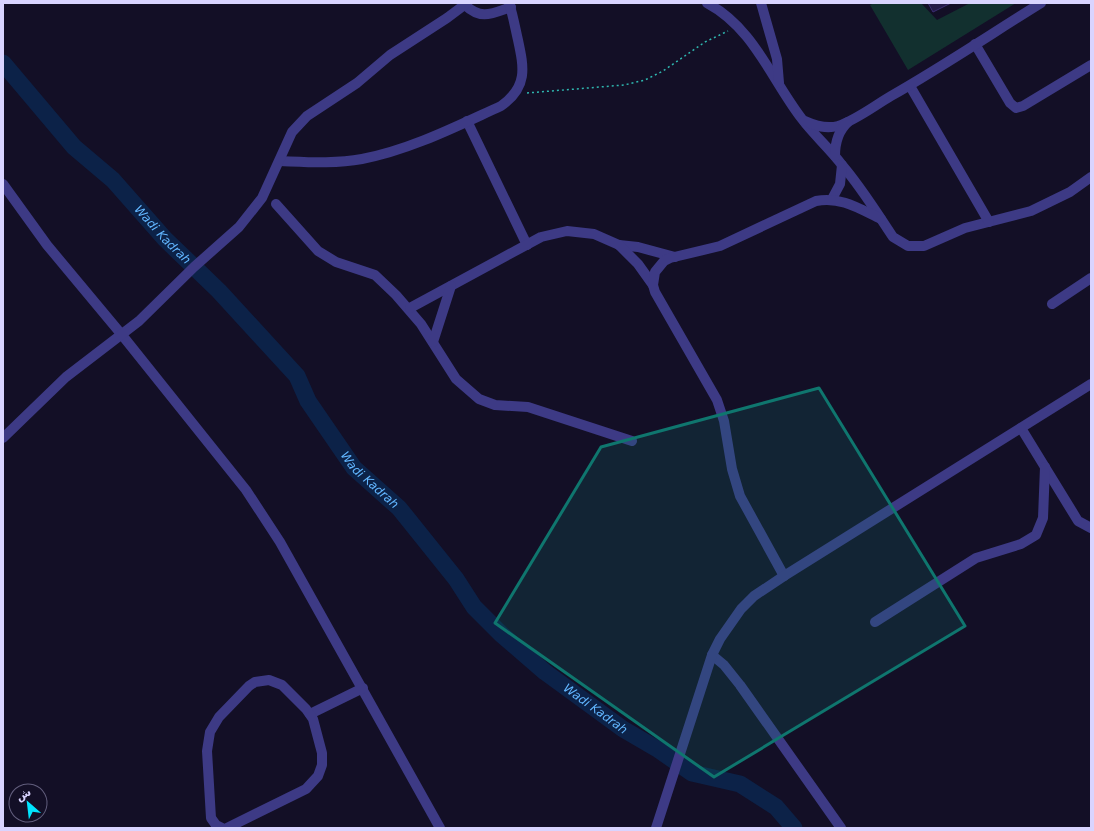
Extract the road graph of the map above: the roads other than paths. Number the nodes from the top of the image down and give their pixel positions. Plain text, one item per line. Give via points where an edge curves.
1 (707, 3) edge
2 (761, 3) edge
3 (1041, 3) edge
4 (466, 4) edge
5 (510, 5) edge
6 (975, 44) junction
7 (1091, 65) edge
8 (779, 83) junction
9 (910, 86) junction
10 (802, 119) junction
11 (852, 119) junction
12 (467, 121) junction
13 (835, 156) junction
14 (280, 161) junction
15 (842, 164) junction
16 (1091, 177) edge
17 (3, 184) edge
18 (832, 199) junction
19 (276, 204) dead end
20 (881, 219) junction
21 (989, 222) junction
22 (527, 245) junction
23 (619, 245) junction
24 (675, 257) junction
25 (1091, 278) edge
26 (653, 285) junction
27 (451, 286) junction
28 (1052, 304) dead end
29 (410, 308) junction
30 (122, 335) junction
31 (433, 342) junction
32 (1091, 384) edge
33 (1021, 428) junction
34 (3, 438) edge
35 (632, 441) dead end
36 (1045, 467) junction
37 (1091, 528) edge
38 (784, 576) junction
39 (875, 622) dead end
40 (712, 655) junction
41 (363, 688) junction
42 (310, 714) junction
43 (222, 828) edge
44 (227, 828) edge
45 (440, 828) edge
46 (656, 828) edge
47 (840, 828) edge

1 - 8 street via 741,28
2 - 8 street via 777,59
3 - 6 street
4 - 5 street via 472,11 485,15
4 - 14 street via 390,55 357,83 307,116 292,132
5 - 12 street via 523,68 519,86 515,94 501,106
6 - 7 street via 1010,103 1016,108
6 - 9 street
8 - 10 street
9 - 11 street
9 - 21 street
10 - 11 street via 824,127 836,126
10 - 13 street
11 - 13 street via 840,131
12 - 14 street via 408,146 361,159 337,162
12 - 22 street
13 - 15 street
14 - 30 street via 262,198 248,218
15 - 18 street via 840,184
15 - 20 street
16 - 21 street via 1051,203
17 - 30 street via 47,246
18 - 20 street via 847,202
18 - 24 street via 809,204 720,246
19 - 29 street via 318,250 336,262 375,275
20 - 21 street via 900,243 917,248 965,228
22 - 23 street via 541,237 567,231 594,234
22 - 27 street
23 - 24 street via 657,251
23 - 26 street via 638,264
24 - 26 street via 659,266 655,272
25 - 28 street
26 - 38 street via 717,400 724,420 732,469 740,496
27 - 29 street
27 - 31 street
29 - 31 street
30 - 34 street via 66,377
30 - 41 street via 246,490 280,542
31 - 35 street via 456,379 479,399 495,405 528,407
32 - 33 street
33 - 36 street
33 - 38 street
36 - 37 street via 1078,521
36 - 39 street via 1043,518 1036,535 1021,544 990,552 970,561
38 - 40 street via 754,596 741,609
40 - 46 street
40 - 47 street via 740,685
41 - 42 street
41 - 45 street
42 - 43 street via 282,685 262,680 249,686 214,724 207,742 210,811 213,822
42 - 44 street via 322,759 315,781 306,789

